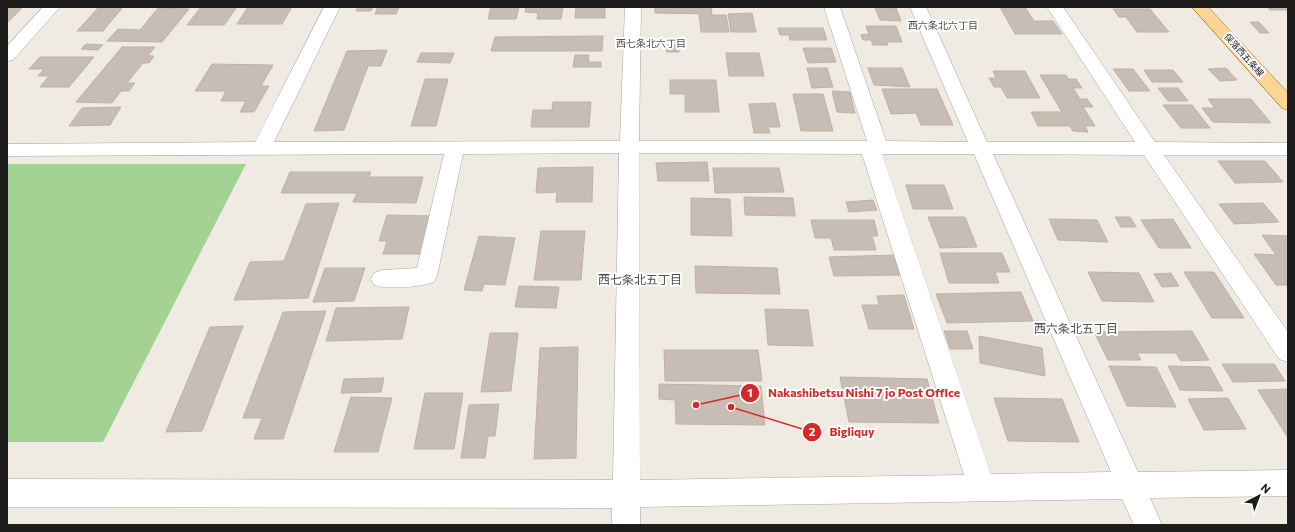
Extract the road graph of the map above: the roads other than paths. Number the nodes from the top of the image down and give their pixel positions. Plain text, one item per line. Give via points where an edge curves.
1 (52, 7) edge
2 (332, 7) edge
3 (633, 7) edge
4 (832, 7) edge
5 (918, 7) edge
6 (1055, 7) edge
7 (1200, 7) edge
8 (7, 56) edge
9 (1288, 104) edge
10 (629, 147) junction
11 (455, 148) junction
12 (874, 148) junction
13 (980, 148) junction
14 (1149, 148) junction
15 (261, 149) junction
16 (1288, 149) edge
17 (7, 150) edge
18 (382, 279) dead end
19 (1288, 352) edge
20 (1288, 484) edge
21 (1130, 485) junction
22 (982, 487) junction
23 (7, 493) edge
24 (627, 494) junction
25 (626, 525) edge
26 (1148, 525) edge

1 - 8 street
2 - 15 street
3 - 10 street
4 - 12 street
5 - 13 street
6 - 14 street
7 - 9 main road, 俣落西五条線
10 - 11 street
10 - 12 street
10 - 24 street
11 - 15 street
11 - 18 street via 426,276
12 - 13 street
12 - 22 street
13 - 14 street
13 - 21 street
14 - 16 street
14 - 19 street
15 - 17 street
20 - 21 street
21 - 22 street
21 - 26 street
22 - 24 street
23 - 24 street
24 - 25 street

